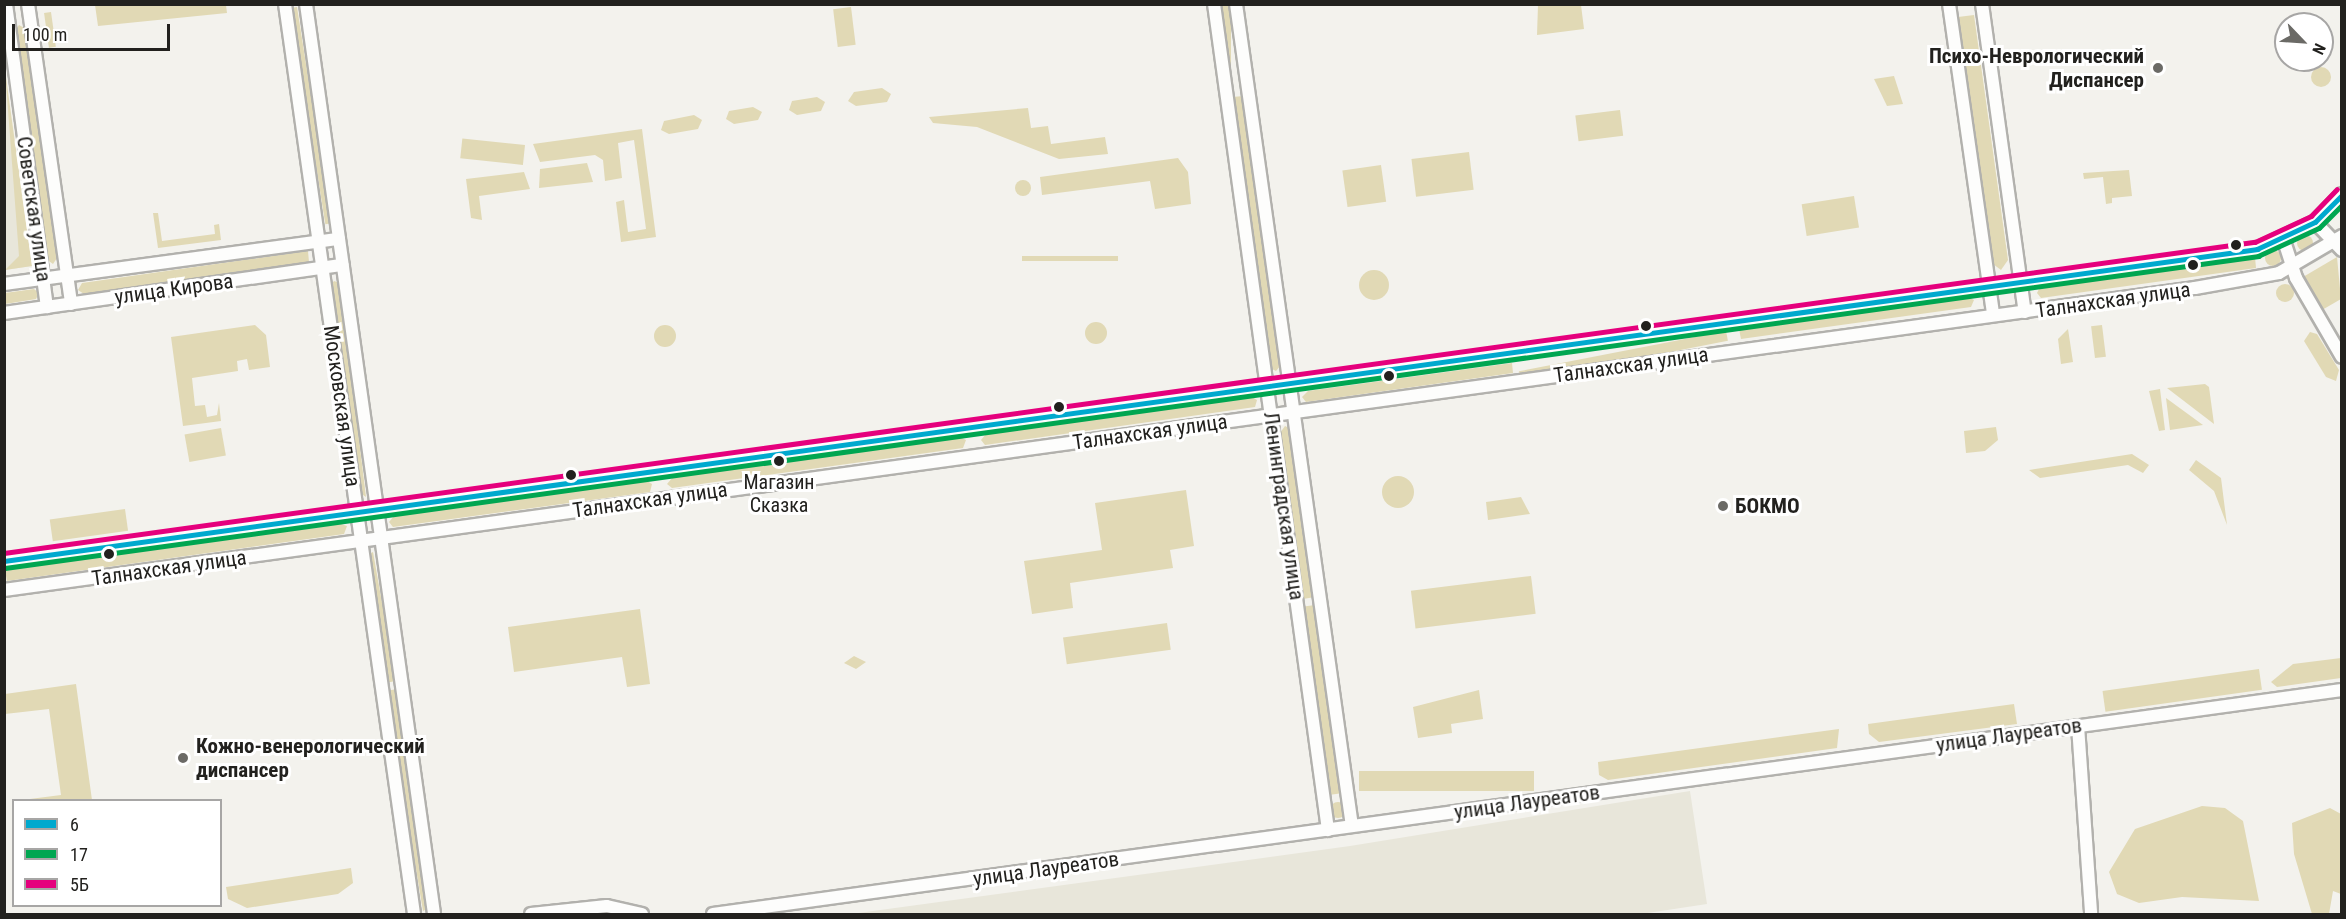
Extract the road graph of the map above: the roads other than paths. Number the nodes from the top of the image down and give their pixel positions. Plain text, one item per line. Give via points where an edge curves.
1 (6, 4) edge
2 (285, 4) edge
3 (306, 4) edge
4 (1214, 4) edge
5 (1236, 4) edge
6 (1949, 4) edge
7 (1982, 4) edge
8 (29, 10) edge
9 (6, 18) edge
10 (2342, 194) edge
11 (2315, 222) junction
12 (339, 239) junction
13 (2284, 241) junction
14 (319, 242) junction
15 (2340, 242) edge
16 (343, 265) junction
17 (322, 267) junction
18 (2293, 267) junction
19 (67, 275) junction
20 (44, 278) junction
21 (2021, 282) junction
22 (4, 284) edge
23 (1989, 286) junction
24 (71, 304) junction
25 (47, 307) junction
26 (2025, 312) junction
27 (4, 313) edge
28 (1993, 315) junction
29 (2342, 357) edge
30 (1289, 383) junction
31 (1267, 386) junction
32 (1294, 412) junction
33 (1271, 415) junction
34 (377, 509) junction
35 (357, 512) junction
36 (381, 539) junction
37 (361, 542) junction
38 (4, 561) edge
39 (4, 590) edge
40 (2342, 690) edge
41 (2078, 726) junction
42 (1352, 826) junction
43 (1328, 830) junction
44 (414, 915) edge
45 (434, 915) edge
46 (531, 915) edge
47 (642, 915) edge
48 (713, 915) edge
49 (2091, 915) edge

1 - 9 street, Советская улица
2 - 14 street, Московская улица
3 - 12 street, Московская улица
4 - 31 street, Ленинградская улица
5 - 30 street, Ленинградская улица
6 - 23 street
7 - 21 street
8 - 9 street
8 - 19 street, Советская улица
9 - 20 street, Советская улица
10 - 11 street
11 - 13 street
11 - 15 street
12 - 14 street, улица Кирова
12 - 16 street, Московская улица
13 - 18 street
13 - 21 street, Талнахская улица
14 - 17 street, Московская улица
14 - 19 street, улица Кирова
15 - 18 street, Талнахская улица
16 - 17 street, улица Кирова
16 - 34 street, Московская улица
17 - 24 street, улица Кирова
17 - 35 street, Московская улица
18 - 26 street, Талнахская улица via 2195,288
18 - 29 street
19 - 20 street, улица Кирова
19 - 24 street, Советская улица
20 - 22 street, улица Кирова
20 - 25 street, Советская улица
21 - 23 street, Талнахская улица
21 - 26 street
23 - 28 street
23 - 30 street, Талнахская улица
24 - 25 street, улица Кирова
25 - 27 street, улица Кирова
26 - 28 street, Талнахская улица
28 - 32 street, Талнахская улица
30 - 31 street, Талнахская улица
30 - 32 street, Ленинградская улица
31 - 33 street, Ленинградская улица
31 - 34 street, Талнахская улица
32 - 33 street, Талнахская улица
32 - 42 street, Ленинградская улица
33 - 36 street, Талнахская улица
33 - 43 street, Ленинградская улица
34 - 35 street, Талнахская улица
34 - 36 street, Московская улица
35 - 37 street, Московская улица
35 - 38 street, Талнахская улица
36 - 37 street, Талнахская улица
36 - 45 street, Московская улица
37 - 39 street, Талнахская улица
37 - 44 street, Московская улица
40 - 41 street, улица Лауреатов
41 - 42 street, улица Лауреатов
41 - 49 street
42 - 43 street, улица Лауреатов
43 - 48 street, улица Лауреатов
46 - 47 street via 607,906

